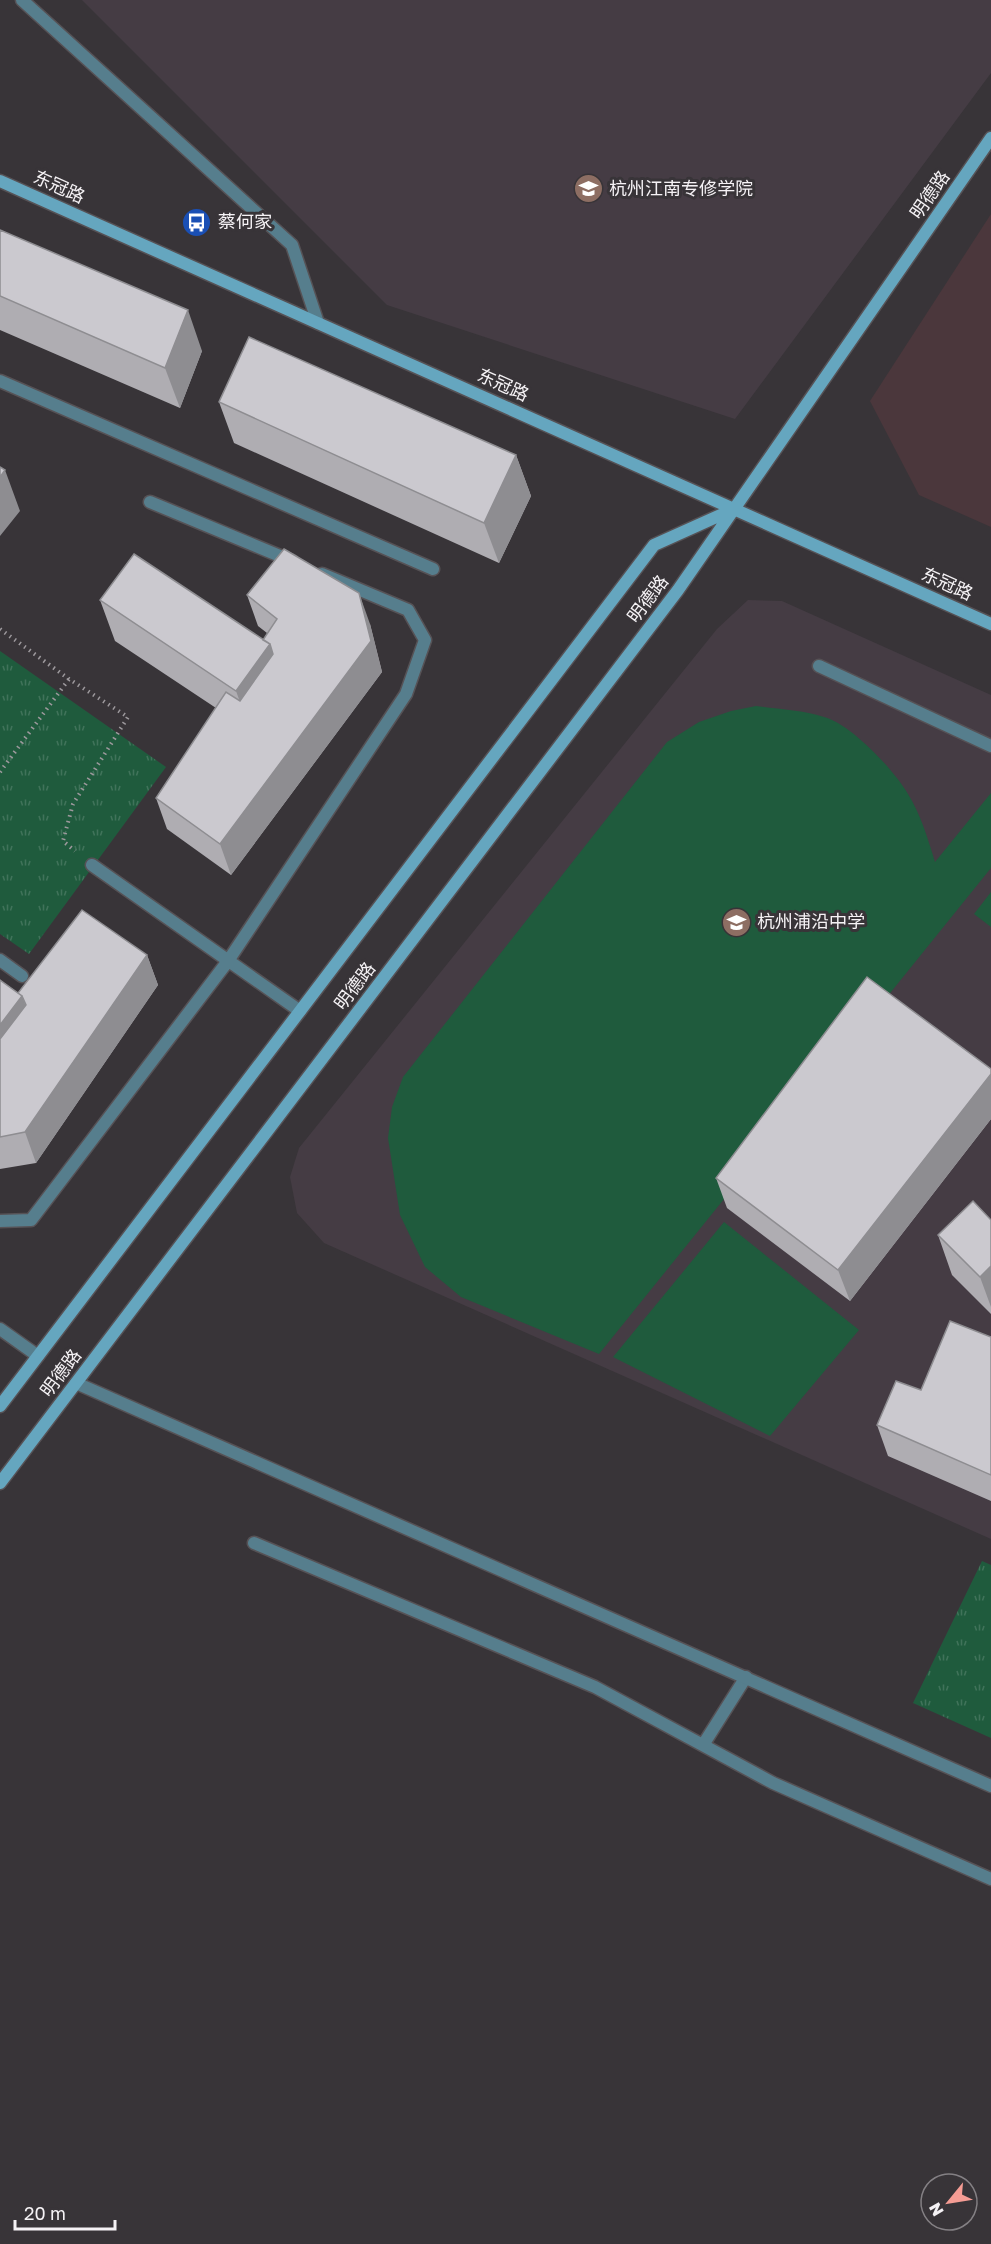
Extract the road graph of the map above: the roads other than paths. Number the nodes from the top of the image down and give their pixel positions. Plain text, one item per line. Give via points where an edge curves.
1 (22, 0) edge
2 (991, 138) edge
3 (0, 181) edge
4 (318, 322) junction
5 (0, 381) edge
6 (150, 502) dead end
7 (735, 509) junction
8 (433, 568) dead end
9 (991, 624) edge
10 (819, 666) dead end
11 (991, 746) edge
12 (92, 865) road end
13 (0, 960) edge
14 (228, 961) junction
15 (22, 976) dead end
16 (300, 1011) junction
17 (0, 1221) edge
18 (0, 1329) edge
19 (38, 1356) junction
20 (76, 1383) junction
21 (0, 1406) edge
22 (0, 1483) edge
23 (254, 1543) dead end
24 (746, 1677) junction
25 (704, 1745) junction
26 (991, 1786) edge
27 (991, 1879) edge

1 - 4 street via 292,245
2 - 7 street, 明德路
3 - 4 street, 东冠路
4 - 7 street, 东冠路
5 - 8 street
6 - 14 street via 408,610 425,640 406,694
7 - 9 street, 东冠路
7 - 16 street, 明德路 via 654,545
7 - 20 street, 明德路 via 678,590
10 - 11 street
12 - 14 street
13 - 15 street
14 - 16 street
14 - 17 street via 31,1220
16 - 19 street, 明德路
18 - 19 street
19 - 21 street, 明德路
20 - 22 street, 明德路
20 - 24 street
23 - 25 street via 594,1687
24 - 25 street
24 - 26 street
25 - 27 street via 773,1783

